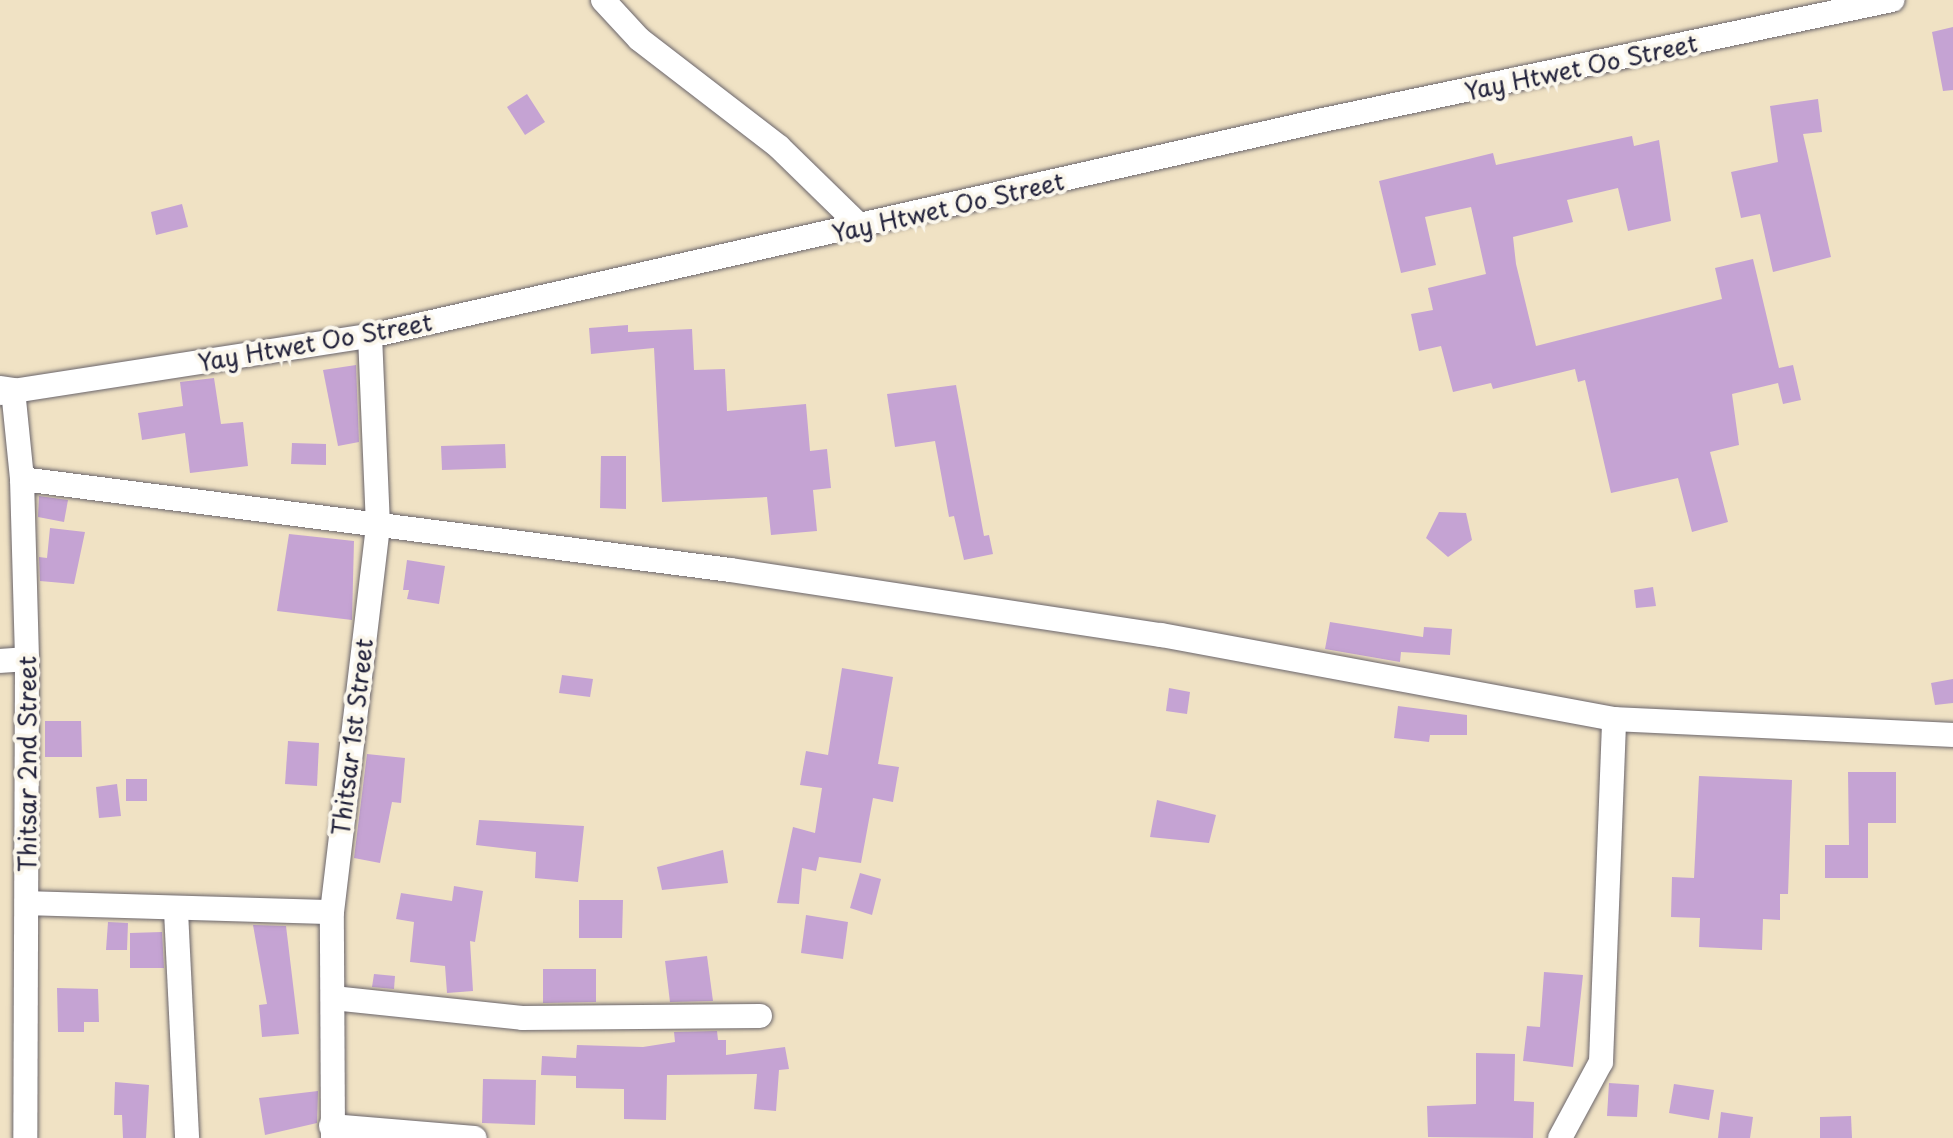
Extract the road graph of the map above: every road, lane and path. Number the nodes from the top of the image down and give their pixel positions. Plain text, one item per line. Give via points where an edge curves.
1 (603, 0) edge
2 (1892, 0) edge
3 (861, 227) junction
4 (370, 336) junction
5 (4, 390) edge
6 (22, 479) junction
7 (378, 526) junction
8 (27, 659) junction
9 (0, 661) edge
10 (1614, 719) junction
11 (1953, 735) edge
12 (27, 903) junction
13 (176, 911) junction
14 (332, 912) junction
15 (333, 998) junction
16 (760, 1016) dead end
17 (332, 1132) edge
18 (25, 1138) edge
19 (187, 1138) edge
20 (474, 1138) edge
21 (1560, 1138) edge

1 - 3 street via 639,39 779,147
2 - 3 street, Yay Htwet Oo Street via 1323,120
3 - 4 street, Yay Htwet Oo Street
4 - 5 street, Yay Htwet Oo Street
4 - 7 street, Thitsar 1st Street
5 - 6 street, Thitsar 2nd Street
6 - 7 street
6 - 8 street, Thitsar 2nd Street
7 - 10 street via 730,570 1161,635
7 - 14 street, Thitsar 1st Street
8 - 9 street
8 - 12 street, Thitsar 2nd Street
10 - 11 street
10 - 21 street via 1601,1062
12 - 13 street
12 - 18 street, Thitsar 2nd Street
13 - 14 street
13 - 19 street
14 - 15 street, Thitsar 1st Street
15 - 16 street via 522,1018
15 - 17 street, Thitsar 1st Street
17 - 20 street

